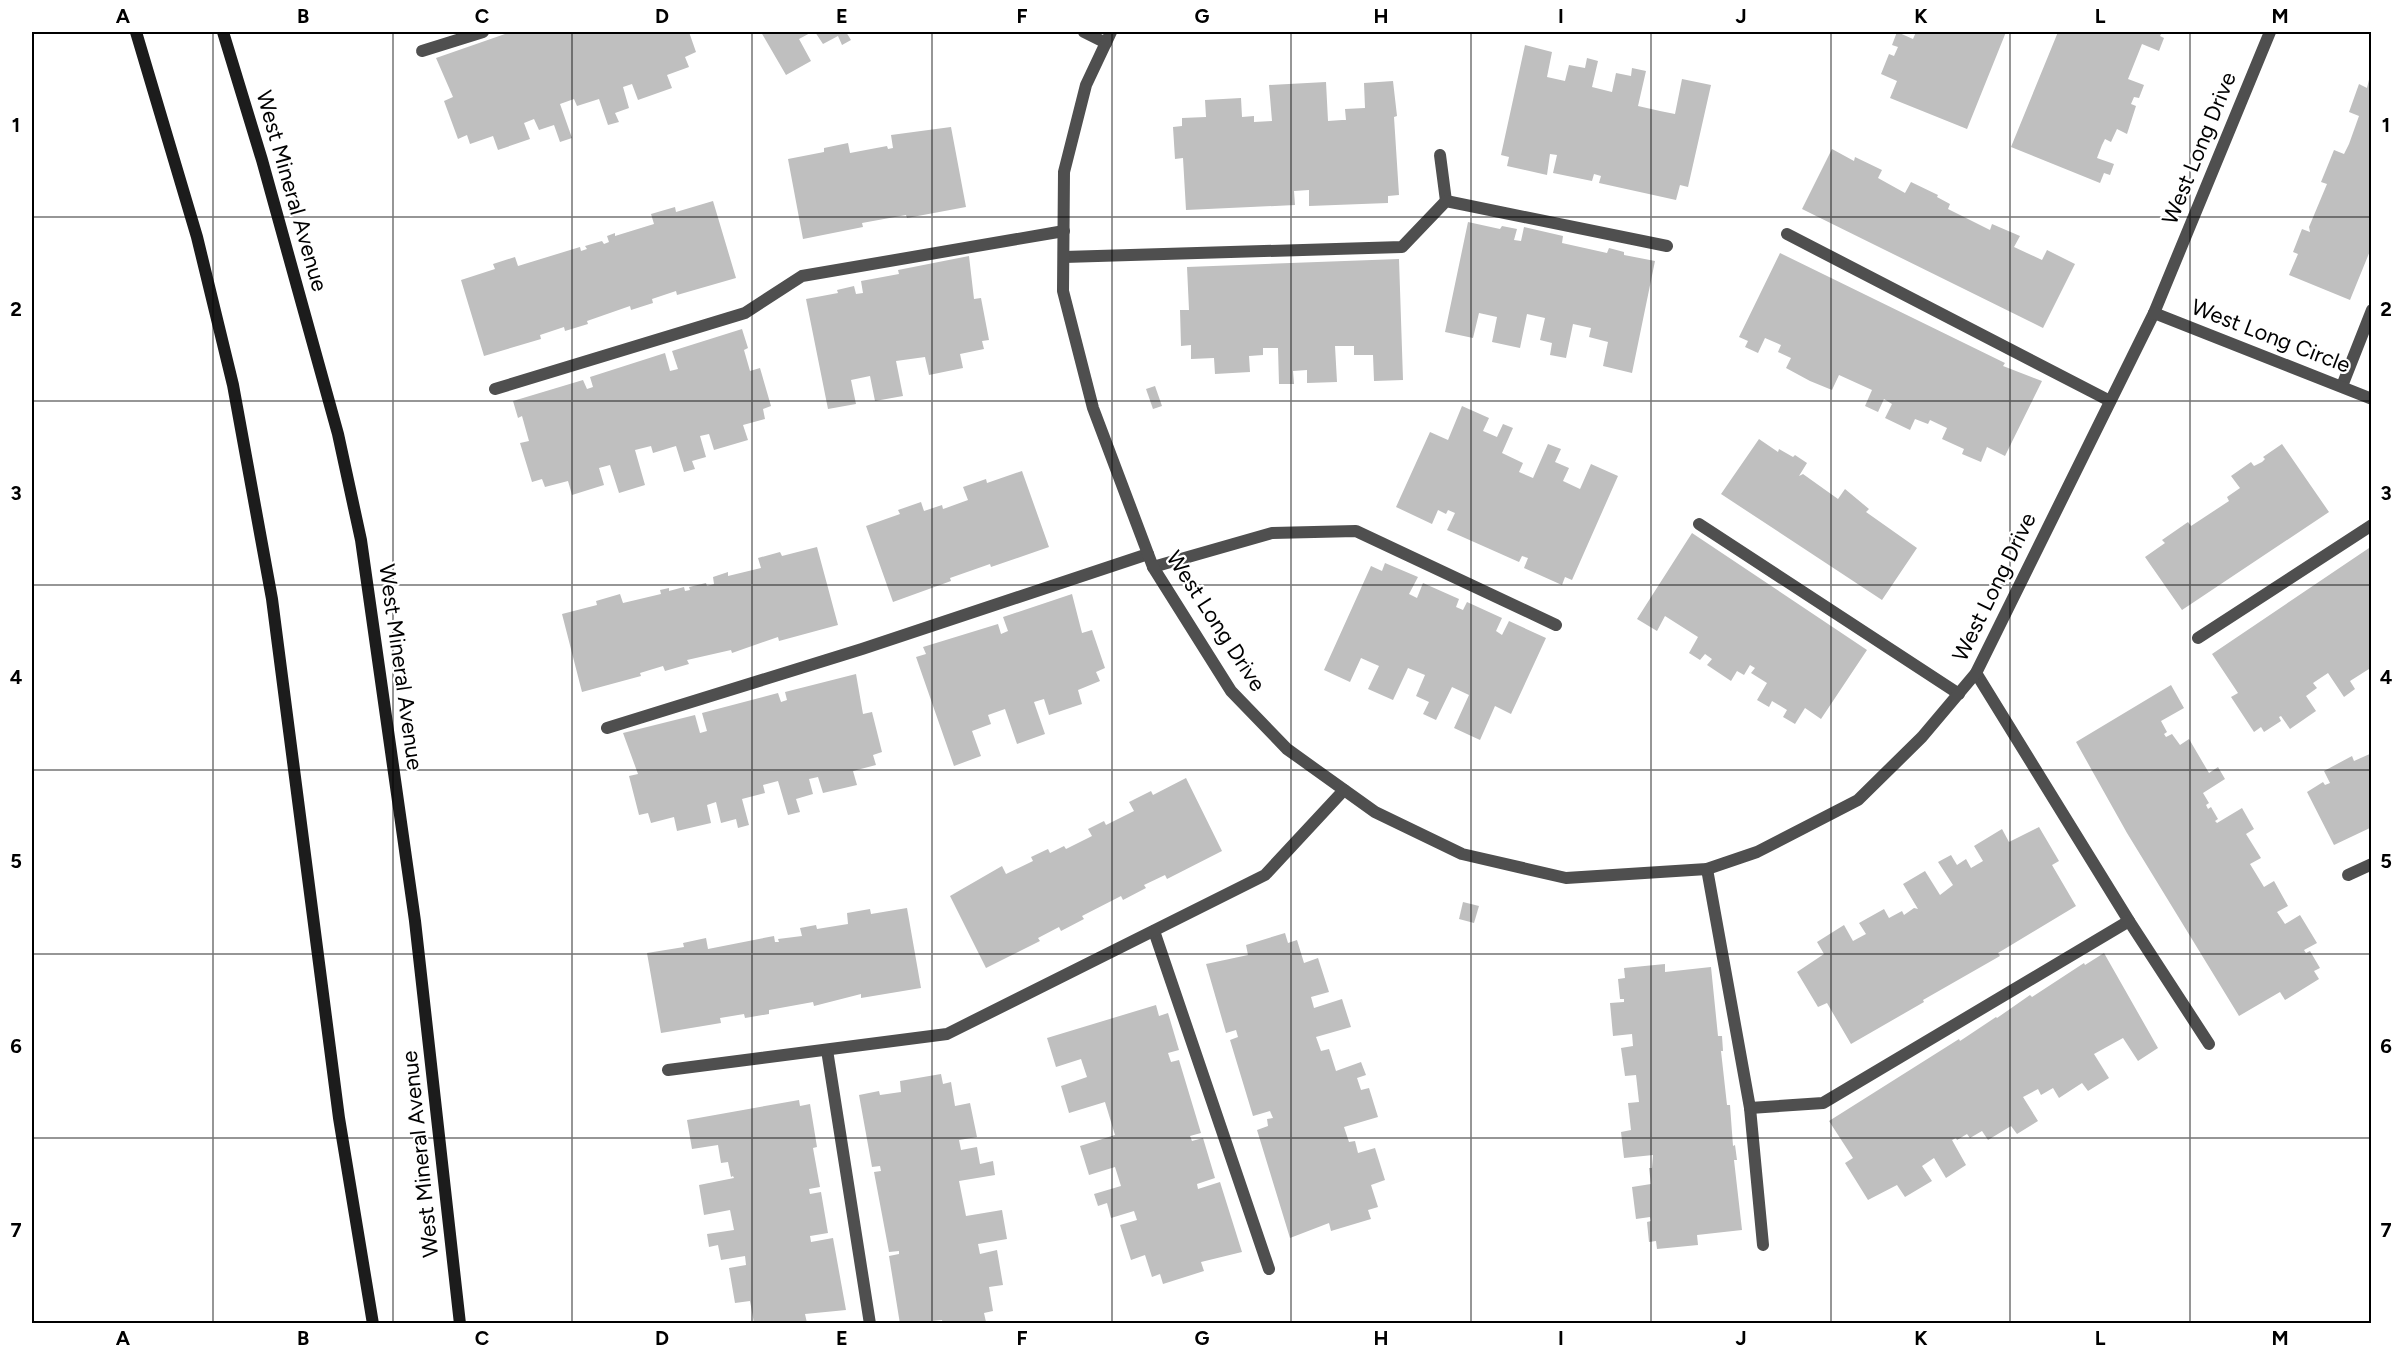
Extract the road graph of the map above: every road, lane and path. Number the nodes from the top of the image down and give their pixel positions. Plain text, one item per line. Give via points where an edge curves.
1 (136, 32) edge
2 (223, 32) edge
3 (483, 32) edge
4 (1084, 32) edge
5 (2270, 32) edge
6 (1109, 37) edge
7 (422, 51) dead end
8 (1440, 155) dead end
9 (1446, 201) junction
10 (1064, 231) junction
11 (1787, 234) dead end
12 (1667, 246) dead end
13 (1064, 257) junction
14 (2372, 310) edge
15 (2154, 313) junction
16 (2342, 386) junction
17 (495, 389) dead end
18 (2372, 399) edge
19 (2110, 401) junction
20 (1699, 524) dead end
21 (2372, 525) edge
22 (1148, 554) junction
23 (1153, 567) junction
24 (1556, 625) dead end
25 (2198, 638) dead end
26 (1976, 673) junction
27 (1959, 694) junction
28 (607, 728) dead end
29 (1344, 790) junction
30 (2372, 864) edge
31 (1707, 869) junction
32 (2348, 875) dead end
33 (2129, 921) junction
34 (1154, 931) junction
35 (2210, 1044) dead end
36 (827, 1050) junction
37 (668, 1070) dead end
38 (1750, 1108) junction
39 (1763, 1245) dead end
40 (1269, 1269) dead end
41 (373, 1323) edge
42 (460, 1323) edge
43 (870, 1323) edge

1 - 41 main road via 197,237 233,385 272,599 338,1107
2 - 42 main road, West Mineral Avenue via 338,434 361,540 415,921
3 - 7 street
4 - 6 street
5 - 15 street, West Long Drive
6 - 10 street, West Long Drive via 1086,85 1064,172
8 - 9 street
9 - 12 street
9 - 13 street via 1402,247
10 - 13 street, West Long Drive
10 - 17 street via 801,276 745,313
11 - 19 street
13 - 22 street, West Long Drive via 1063,291 1093,408
14 - 16 street
15 - 16 street, West Long Circle
15 - 19 street, West Long Drive
16 - 18 street, West Long Circle
19 - 26 street, West Long Drive
20 - 27 street
21 - 25 street
22 - 23 street, West Long Drive
22 - 28 street
23 - 24 street via 1272,533 1356,531
23 - 29 street, West Long Drive via 1231,691 1287,749
26 - 27 street, West Long Drive
26 - 33 street
27 - 31 street, West Long Drive via 1858,800 1757,852
29 - 31 street, West Long Drive via 1375,812 1462,854 1566,878
29 - 34 street via 1265,875
30 - 32 street
31 - 38 street
33 - 35 street
33 - 38 street via 1822,1103
34 - 36 street via 948,1034
34 - 40 street
36 - 37 street
36 - 43 street
38 - 39 street

